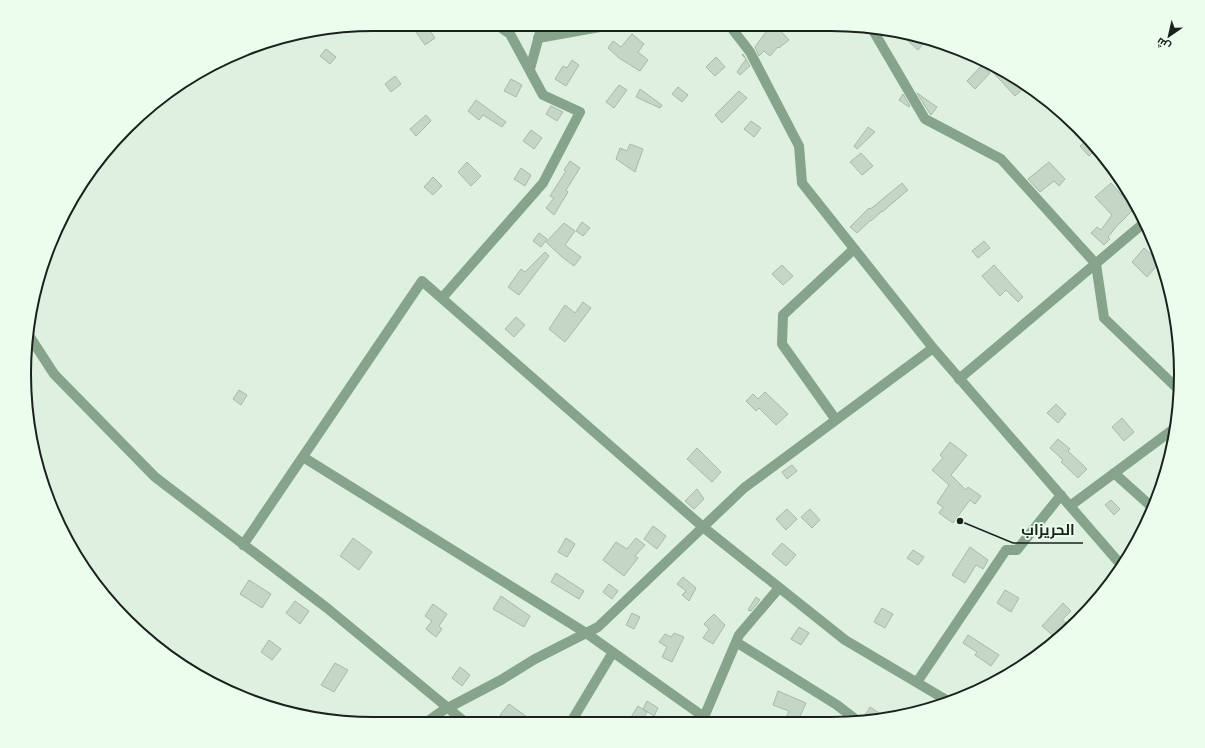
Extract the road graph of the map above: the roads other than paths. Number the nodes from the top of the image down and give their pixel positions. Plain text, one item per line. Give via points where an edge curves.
1 (506, 31) edge
2 (540, 31) edge
3 (577, 31) edge
4 (734, 31) edge
5 (875, 34) edge
6 (538, 38) junction
7 (530, 69) junction
8 (1141, 226) edge
9 (854, 249) junction
10 (1096, 264) junction
11 (442, 298) junction
12 (33, 341) edge
13 (933, 348) junction
14 (959, 378) junction
15 (1174, 385) edge
16 (836, 420) junction
17 (1168, 433) edge
18 (303, 457) junction
19 (1114, 473) junction
20 (1061, 496) junction
21 (1148, 504) edge
22 (1070, 506) junction
23 (703, 527) junction
24 (243, 545) junction
25 (1118, 562) edge
26 (779, 588) junction
27 (586, 633) junction
28 (736, 642) junction
29 (613, 652) junction
30 (916, 682) junction
31 (943, 698) edge
32 (448, 708) junction
33 (851, 716) edge
34 (434, 717) edge
35 (459, 717) edge
36 (574, 717) edge
37 (699, 717) edge
38 (704, 717) edge

1 - 7 street via 510,34
2 - 6 street
3 - 6 street
4 - 9 street via 750,52 799,146 802,183
5 - 10 street via 924,120 1001,159
6 - 7 street
7 - 11 street via 543,95 580,112 543,183
8 - 10 street
9 - 13 street
9 - 16 street via 782,315 782,344
10 - 14 street
10 - 15 street via 1104,318
11 - 18 street via 422,281
11 - 23 street
12 - 24 street via 54,374 155,477
13 - 14 street
13 - 16 street
14 - 20 street
16 - 23 street via 744,488
17 - 19 street
18 - 24 street
18 - 27 street
19 - 21 street
19 - 22 street
20 - 22 street
20 - 30 street via 1017,550 1006,550
22 - 25 street
23 - 26 street
23 - 27 street via 598,627
24 - 32 street via 327,608
26 - 28 street via 739,635
26 - 30 street via 845,640
27 - 29 street
27 - 32 street
28 - 33 street
28 - 38 street
29 - 36 street
29 - 37 street
30 - 31 street
32 - 34 street
32 - 35 street

